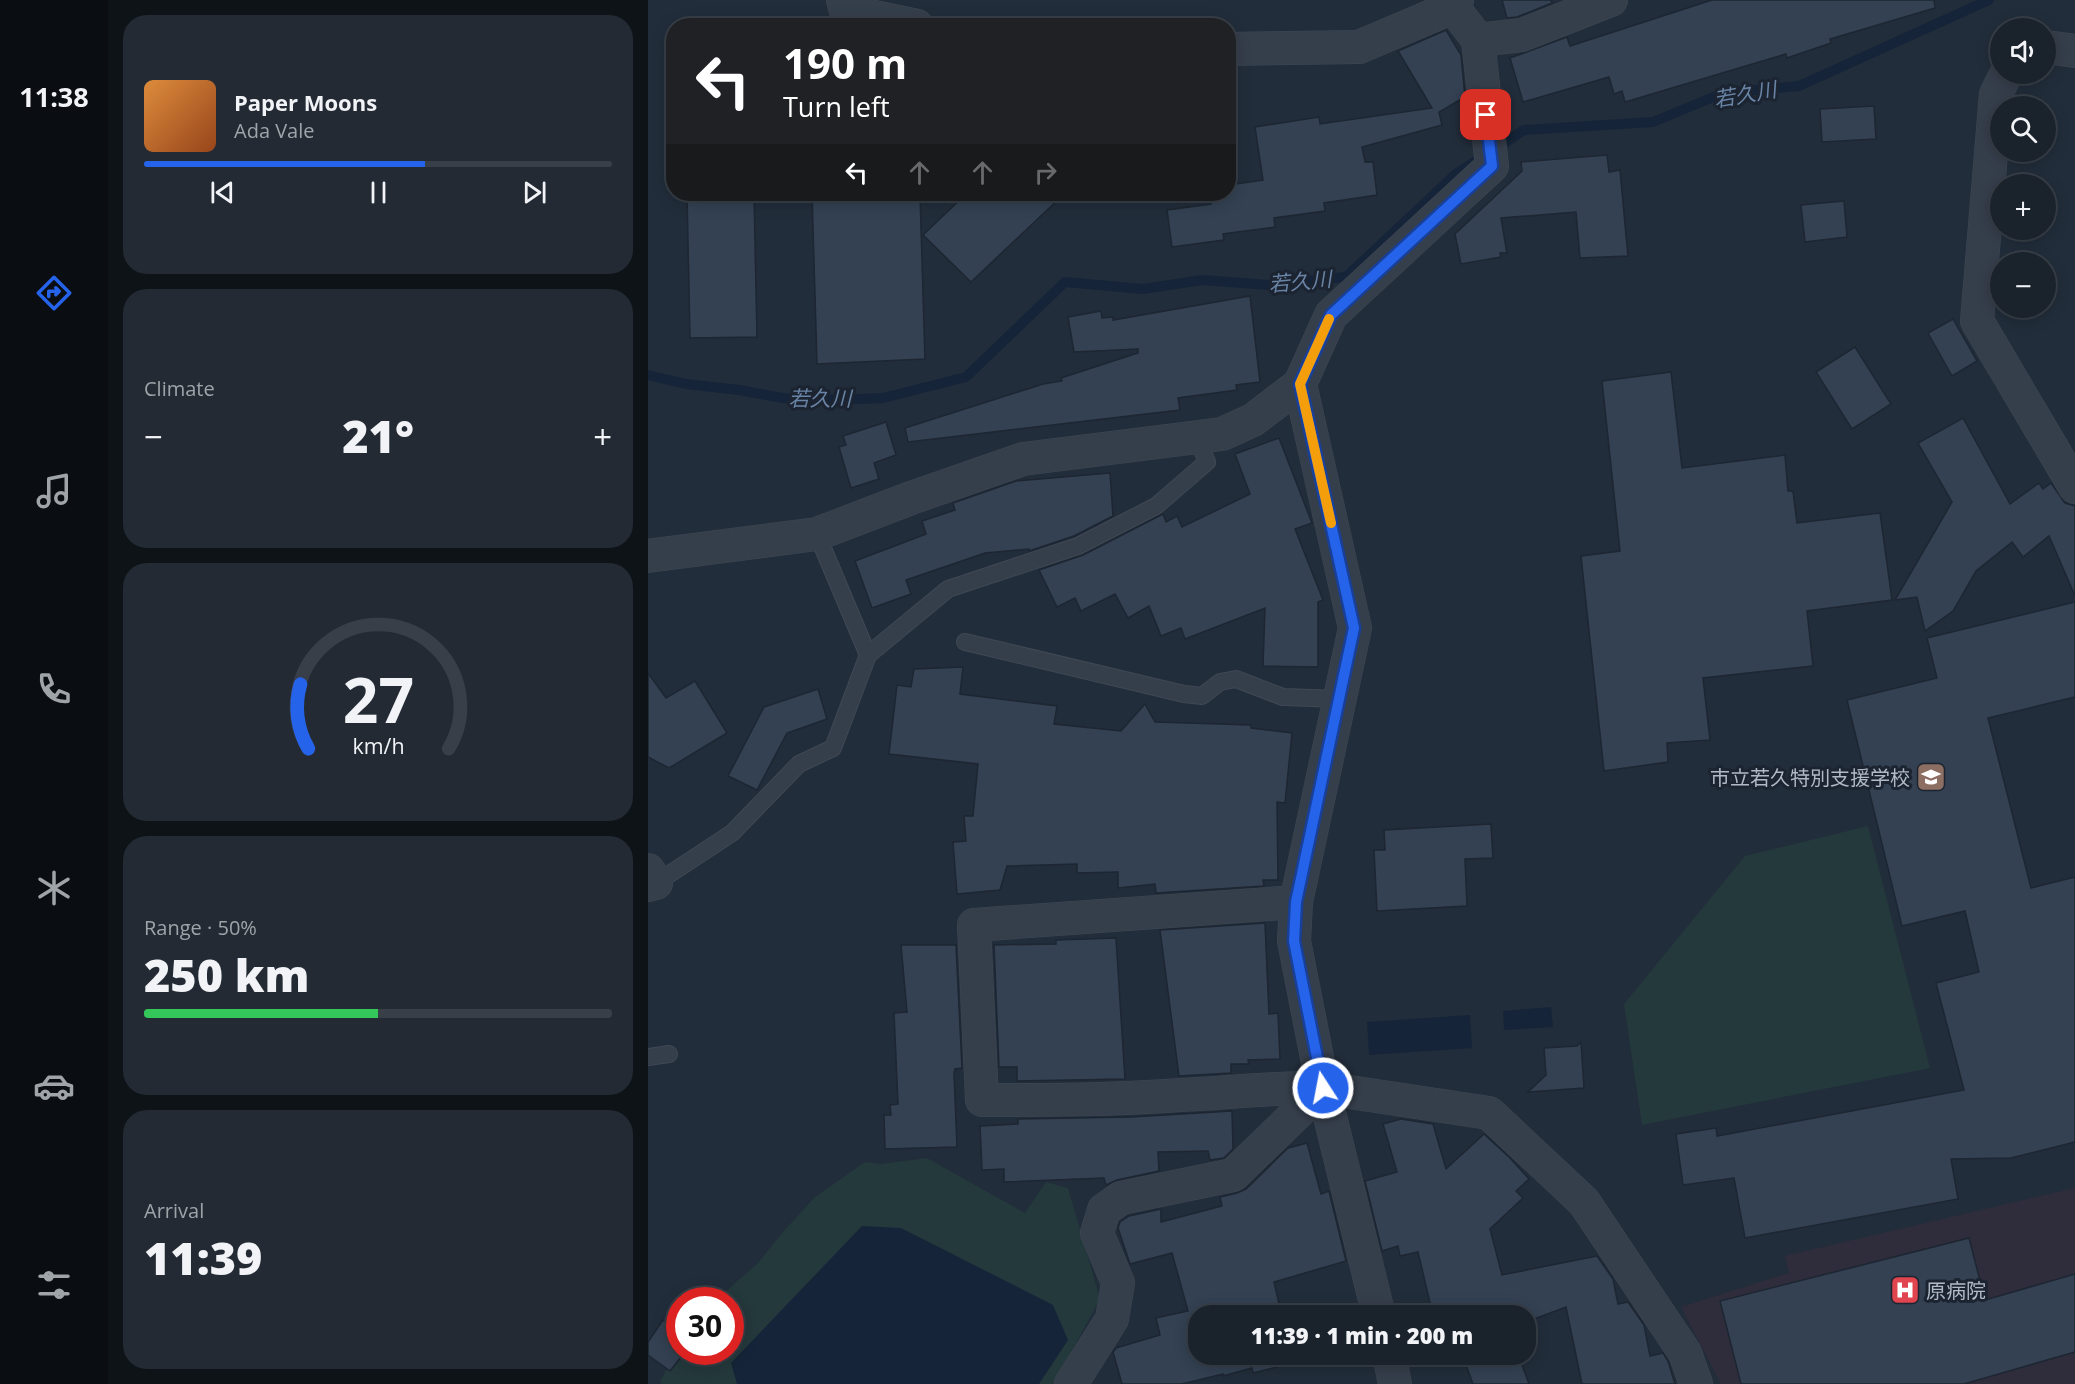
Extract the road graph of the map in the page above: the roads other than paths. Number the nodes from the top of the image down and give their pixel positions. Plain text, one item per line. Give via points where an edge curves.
1 (843, 0) edge
2 (1611, 0) edge
3 (1455, 3) edge
4 (879, 18) edge
5 (1478, 40) junction
6 (2056, 48) edge
7 (1236, 49) edge
8 (2075, 51) edge
9 (2001, 84) edge
10 (1300, 384) junction
11 (1197, 436) junction
12 (2075, 488) edge
13 (818, 534) junction
14 (648, 555) edge
15 (965, 642) dead end
16 (868, 655) junction
17 (1340, 699) junction
18 (651, 879) edge
19 (1296, 902) junction
20 (669, 1054) dead end
21 (648, 1057) edge
22 (1323, 1088) junction
23 (1376, 1305) edge
24 (1391, 1365) edge
25 (1071, 1384) edge
26 (1395, 1384) edge
27 (1696, 1384) edge

1 - 4 street via 846,11
2 - 5 street via 1522,35
3 - 5 street
3 - 7 street via 1359,47
5 - 10 street via 1492,166 1331,315
6 - 8 street
9 - 12 street via 1996,94 1977,321
10 - 11 street via 1253,420 1222,434
10 - 17 street via 1354,628
11 - 13 street via 1023,459
11 - 16 lane via 1207,462 1156,506 1078,546 948,589
13 - 14 street
13 - 16 lane
15 - 17 lane via 1184,694 1202,696 1220,682 1236,679 1283,697
16 - 18 lane via 833,748 799,764 732,833
17 - 19 street
19 - 22 street via 1294,941
19 - 22 street via 975,925 982,1100
20 - 21 lane
22 - 23 street
22 - 25 street via 1233,1174 1121,1198 1104,1210 1097,1233 1118,1283 1112,1319
22 - 27 street via 1489,1113 1584,1202 1685,1353
24 - 26 street

